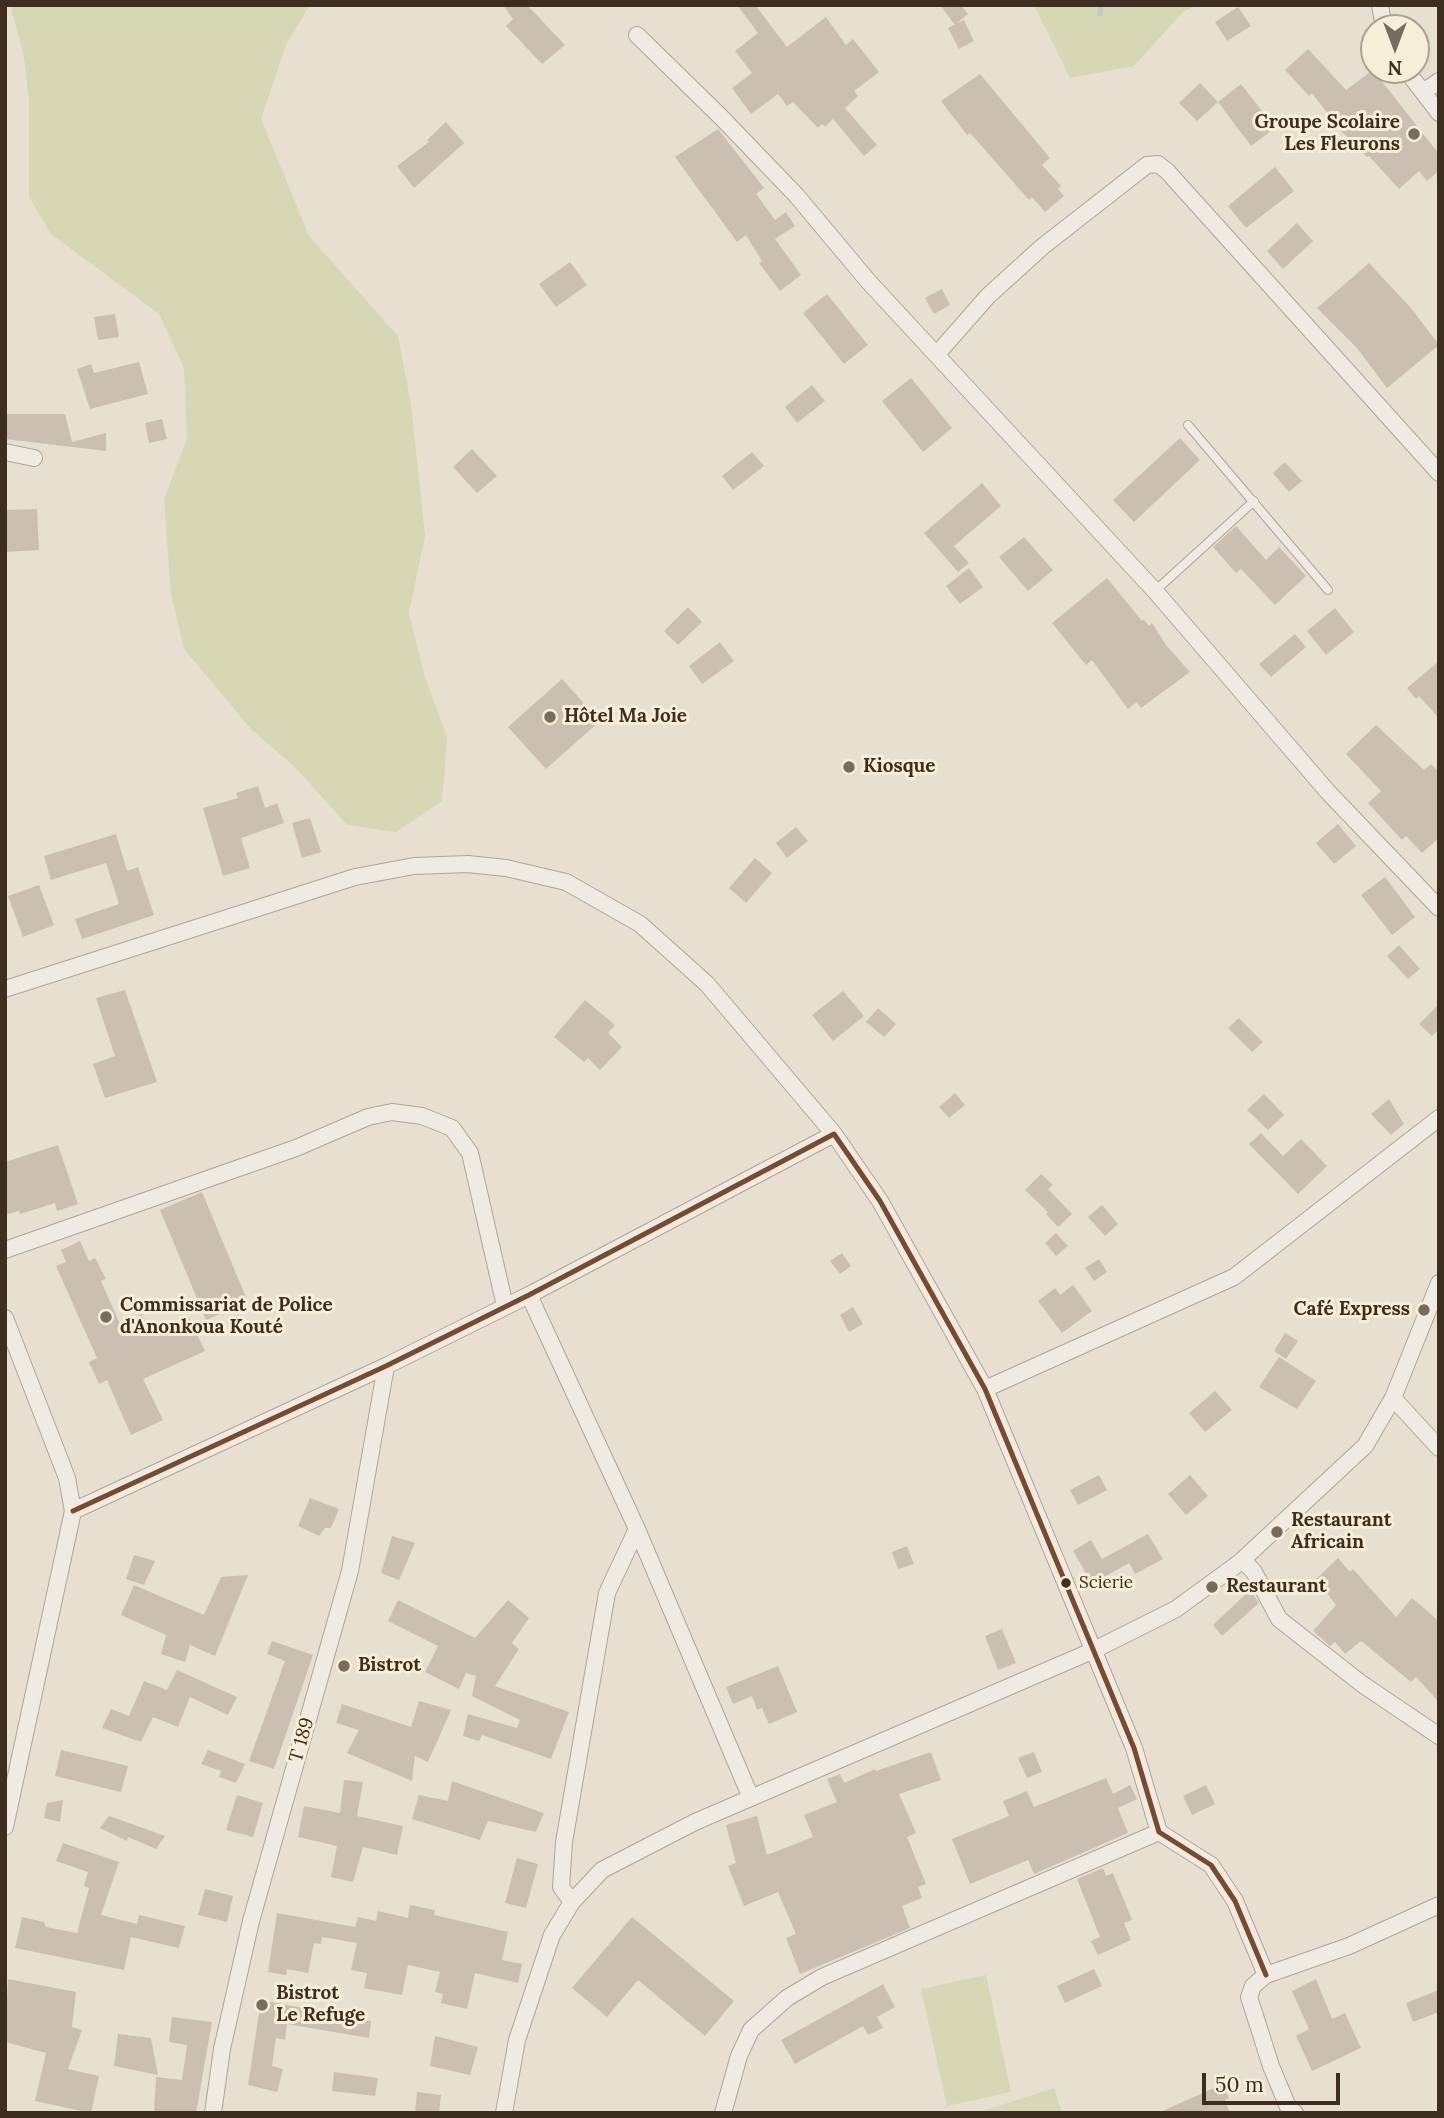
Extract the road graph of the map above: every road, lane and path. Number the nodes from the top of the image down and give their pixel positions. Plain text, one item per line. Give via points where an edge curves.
1 (636, 35) dead end
2 (1439, 81) edge
3 (1417, 84) edge
4 (1423, 92) junction
5 (1439, 113) edge
6 (938, 353) junction
7 (1188, 425) dead end
8 (5, 452) edge
9 (34, 457) dead end
10 (1439, 473) edge
11 (1254, 501) junction
12 (1328, 590) dead end
13 (1155, 592) junction
14 (1439, 908) edge
15 (5, 989) edge
16 (1439, 1118) edge
17 (834, 1134) junction
18 (5, 1250) edge
19 (1439, 1283) edge
20 (529, 1295) junction
21 (505, 1306) junction
22 (5, 1318) edge
23 (386, 1366) junction
24 (985, 1389) junction
25 (1393, 1398) junction
26 (1439, 1448) edge
27 (73, 1511) junction
28 (638, 1529) junction
29 (1244, 1560) junction
30 (1092, 1651) junction
31 (1439, 1736) edge
32 (751, 1798) junction
33 (5, 1827) edge
34 (1159, 1832) junction
35 (572, 1902) junction
36 (1439, 1905) edge
37 (1266, 1975) junction
38 (212, 2113) edge
39 (504, 2113) edge
40 (723, 2113) edge
41 (1295, 2113) edge

1 - 6 street via 777,175
2 - 4 street
3 - 4 street
4 - 5 street
6 - 10 street via 988,296 1042,247 1147,165 1158,164
6 - 13 street
7 - 11 lane
8 - 9 street
11 - 12 lane
11 - 13 lane
13 - 14 street via 1328,792
15 - 17 street via 355,877 414,866 506,868 566,883 640,924 707,984
16 - 24 street via 1234,1277
17 - 20 street
17 - 24 street via 880,1201
18 - 21 street via 392,1112 422,1116 452,1128 470,1153
19 - 25 street
20 - 21 street
20 - 28 street
21 - 23 street
22 - 27 street via 67,1478
23 - 27 street
23 - 38 street, T 189 via 350,1571 251,1921
24 - 30 street
25 - 26 street
25 - 29 street via 1365,1447
27 - 33 street
28 - 32 street
28 - 35 street via 607,1593 564,1842 561,1887
29 - 30 street via 1176,1608
29 - 31 street via 1279,1619
30 - 32 street
30 - 34 street via 1134,1748
32 - 35 street via 602,1870
34 - 37 street via 1211,1865 1235,1901
34 - 40 street via 822,1978 787,1998 751,2030
35 - 39 street via 552,1935 517,2040
36 - 37 street via 1349,1946
37 - 41 street via 1253,1986 1249,1997 1278,2085

